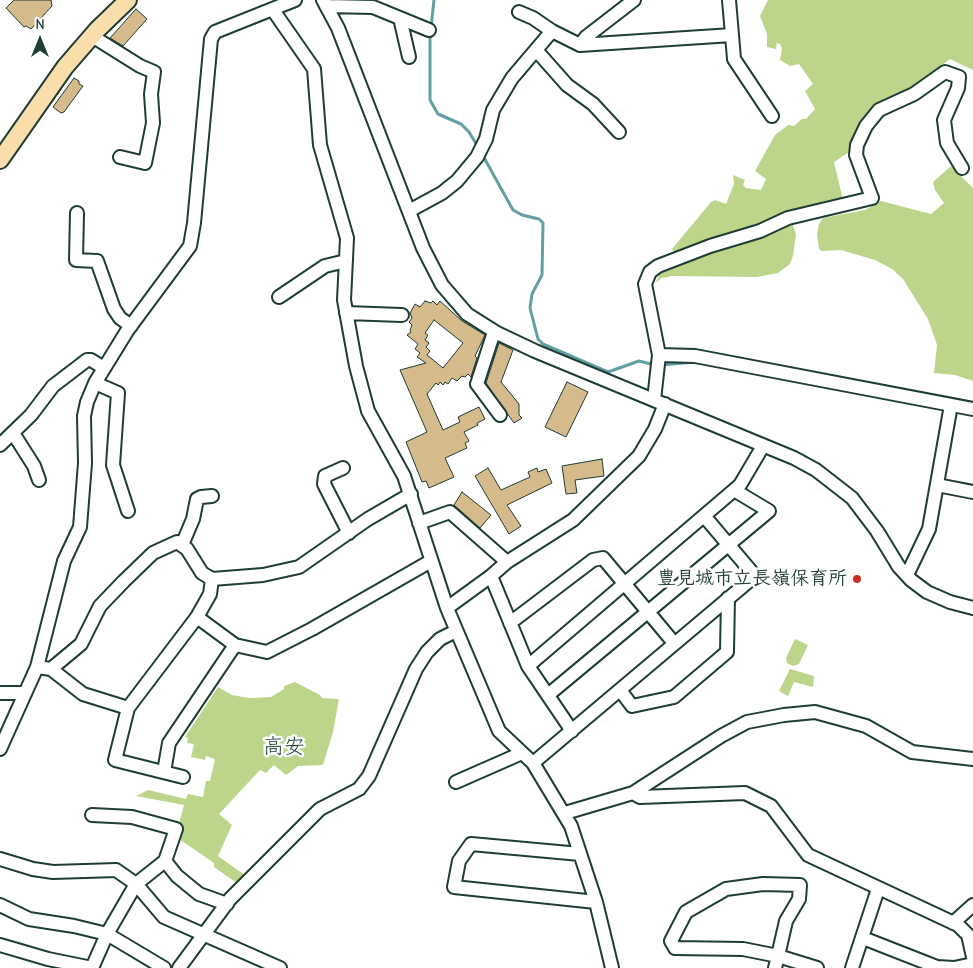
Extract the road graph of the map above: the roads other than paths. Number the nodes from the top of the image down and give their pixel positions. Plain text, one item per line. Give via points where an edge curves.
1 (128, 0) edge
2 (295, 0) edge
3 (729, 0) edge
4 (628, 2) edge
5 (324, 3) edge
6 (273, 10) junction
7 (519, 12) dead end
8 (400, 18) junction
9 (429, 30) dead end
10 (552, 31) junction
11 (732, 35) junction
12 (92, 36) junction
13 (580, 45) junction
14 (536, 50) junction
15 (409, 58) dead end
16 (772, 116) dead end
17 (619, 132) dead end
18 (120, 157) dead end
19 (0, 160) edge
20 (962, 168) dead end
21 (409, 211) junction
22 (77, 213) dead end
23 (346, 261) junction
24 (279, 297) dead end
25 (346, 313) junction
26 (402, 315) dead end
27 (131, 326) junction
28 (494, 332) junction
29 (659, 355) junction
30 (104, 368) junction
31 (95, 382) junction
32 (659, 402) junction
33 (951, 405) junction
34 (973, 410) edge
35 (500, 415) dead end
36 (13, 433) junction
37 (0, 446) edge
38 (763, 446) junction
39 (343, 468) dead end
40 (39, 480) dead end
41 (937, 485) junction
42 (734, 490) junction
43 (973, 492) edge
44 (411, 494) junction
45 (212, 496) dead end
46 (128, 511) dead end
47 (705, 517) junction
48 (419, 523) junction
49 (348, 533) junction
50 (182, 545) junction
51 (730, 546) junction
52 (431, 561) junction
53 (507, 562) junction
54 (907, 575) junction
55 (491, 576) junction
56 (212, 578) junction
57 (625, 584) junction
58 (728, 598) junction
59 (447, 608) junction
60 (973, 608) edge
61 (648, 612) junction
62 (197, 617) junction
63 (510, 624) junction
64 (456, 631) junction
65 (674, 643) junction
66 (235, 645) junction
67 (528, 666) junction
68 (37, 667) junction
69 (51, 669) junction
70 (620, 690) junction
71 (0, 693) edge
72 (24, 693) junction
73 (548, 695) junction
74 (128, 708) junction
75 (572, 731) junction
76 (0, 749) edge
77 (522, 753) junction
78 (973, 759) edge
79 (533, 763) junction
80 (164, 772) junction
81 (183, 777) dead end
82 (456, 782) dead end
83 (633, 793) junction
84 (565, 813) junction
85 (92, 815) dead end
86 (580, 854) junction
87 (0, 859) edge
88 (166, 861) junction
89 (136, 884) junction
90 (878, 889) junction
91 (596, 902) junction
92 (227, 904) junction
93 (0, 905) edge
94 (973, 905) edge
95 (953, 923) junction
96 (108, 934) junction
97 (205, 936) junction
98 (971, 936) edge
99 (863, 938) junction
100 (0, 946) edge
101 (973, 956) edge
102 (777, 962) edge
103 (973, 964) edge
104 (92, 968) edge
105 (164, 968) edge
106 (179, 968) edge
107 (280, 968) edge
108 (612, 968) edge
109 (817, 968) edge
110 (852, 968) edge

1 - 12 main road
2 - 6 street
3 - 11 street
4 - 13 street
5 - 8 street via 373,7
5 - 21 street via 353,64
6 - 23 street via 314,69 320,145 347,238
6 - 27 street via 215,32 211,39 190,246
7 - 10 street
8 - 9 street
8 - 15 street
10 - 13 street
10 - 14 street
11 - 13 street
11 - 16 street via 734,58
12 - 18 street via 154,72 151,94 153,123 145,162
12 - 19 main road via 65,67
14 - 17 street
14 - 21 street via 512,78 493,110 477,158 442,193
20 - 29 street via 947,143 944,120 958,88 959,77 945,72 914,94 879,110 866,126 856,155 872,198 788,218 658,266 650,272 645,284
21 - 28 street via 442,285 467,314
22 - 27 street via 76,260 97,261 114,309
23 - 24 street via 325,266
23 - 25 street
25 - 26 street
25 - 44 street via 368,411
27 - 30 street
28 - 32 street
28 - 35 street via 477,384
29 - 32 street
29 - 33 street via 695,356
30 - 31 street
30 - 36 street via 87,360 53,386
31 - 46 street via 118,393 113,465
31 - 68 street via 84,416 85,463 80,527 64,561
32 - 38 street
32 - 53 street via 655,430 639,456 573,520
33 - 34 street
33 - 41 street
36 - 37 street
36 - 40 street
38 - 42 street
38 - 54 street via 816,470 852,498
39 - 49 street via 326,476 324,484
41 - 43 street
41 - 54 street via 929,530
42 - 47 street
42 - 51 street via 769,511
44 - 48 street
44 - 49 street
45 - 50 street via 197,500
47 - 51 street
47 - 57 street
48 - 52 street
48 - 53 street via 450,512
49 - 56 street via 299,567 264,575
50 - 56 street via 202,573
50 - 69 street via 176,542 141,564 100,606 81,644
51 - 58 street via 755,576
51 - 61 street
52 - 59 street
52 - 66 street via 312,630 267,652
53 - 55 street
54 - 60 street via 927,592
55 - 59 street
55 - 63 street
56 - 62 street via 210,594
57 - 61 street
57 - 63 street via 603,558 593,560
57 - 67 street
58 - 65 street
58 - 70 street via 727,652 674,697 632,706
59 - 64 street
61 - 65 street
61 - 73 street
62 - 66 street
62 - 74 street
63 - 67 street
64 - 77 street via 499,731
64 - 92 street via 440,639 427,652 369,776 359,789 320,809
65 - 70 street
66 - 80 street via 169,743
67 - 73 street
68 - 69 street
68 - 72 street
69 - 74 street via 83,694
70 - 75 street
71 - 72 street
72 - 76 street
73 - 75 street
74 - 80 street via 115,760
75 - 79 street
77 - 79 street
77 - 82 street
78 - 83 street via 912,752 866,726 815,712 784,715 747,722
79 - 84 street
80 - 81 street
83 - 84 street
83 - 90 street via 640,797 745,793 771,806 808,855
84 - 86 street
85 - 88 street via 132,817 176,829
86 - 91 street
86 - 91 street via 471,844 459,861 454,887
87 - 89 street via 52,872 116,870
88 - 89 street
88 - 92 street via 177,876 199,894
89 - 96 street
89 - 97 street via 164,917
90 - 95 street
90 - 99 street
91 - 108 street
92 - 97 street
93 - 96 street via 29,919
94 - 95 street
95 - 98 street
96 - 104 street
96 - 105 street
97 - 106 street
97 - 107 street
98 - 101 street
99 - 103 street via 937,967
99 - 110 street
100 - 104 street
102 - 102 street via 786,921 799,899 800,886 763,884 726,890 686,912 671,941 675,948 743,949
102 - 109 street

